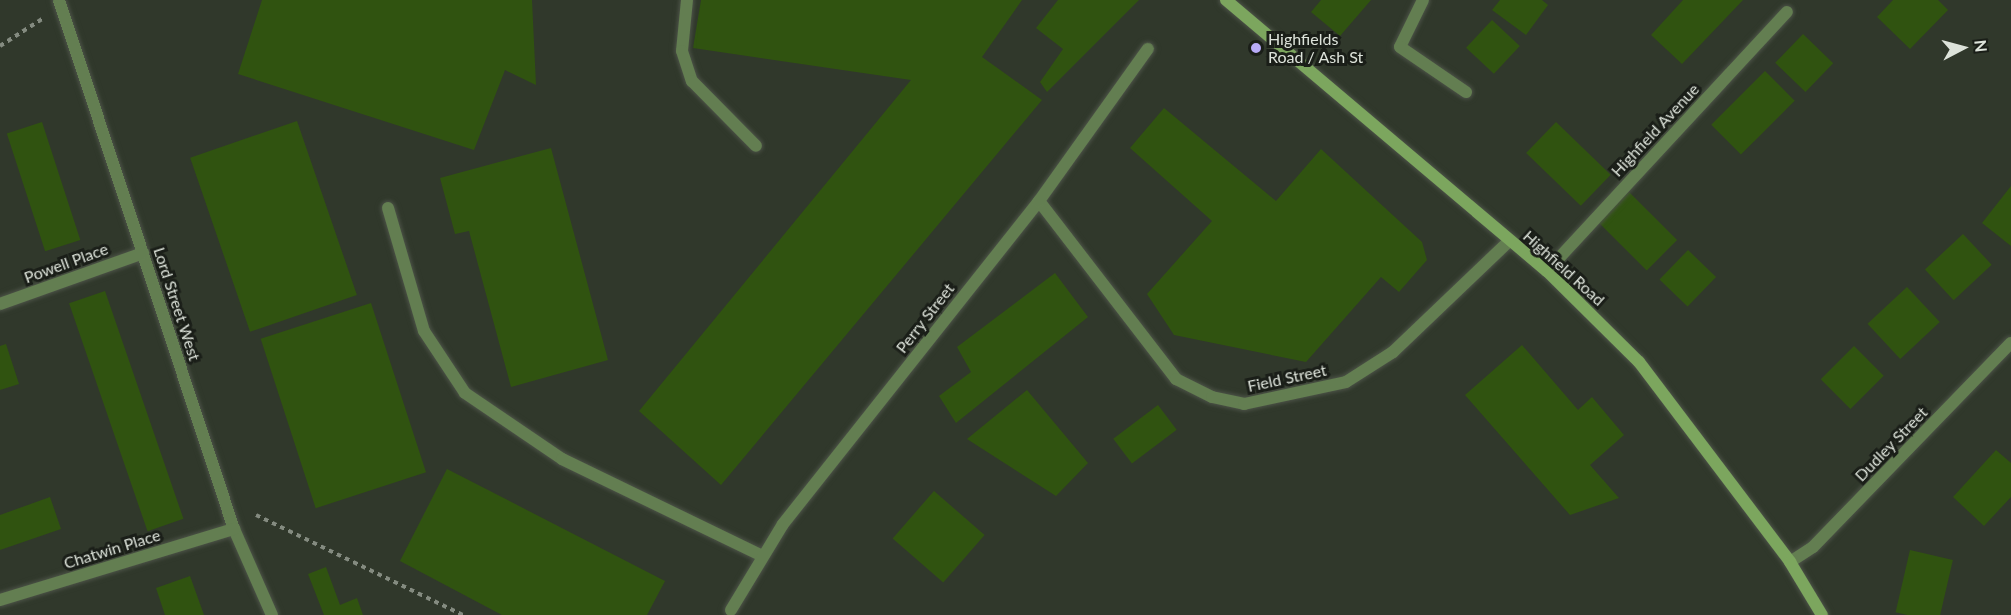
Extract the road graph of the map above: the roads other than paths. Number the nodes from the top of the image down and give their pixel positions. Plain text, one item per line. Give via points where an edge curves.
1 (687, 0) edge
2 (1226, 0) edge
3 (1423, 0) edge
4 (60, 3) edge
5 (1787, 12) dead end
6 (1148, 49) dead end
7 (1466, 92) dead end
8 (756, 146) dead end
9 (1039, 201) junction
10 (388, 208) dead end
11 (1509, 241) junction
12 (143, 253) junction
13 (1547, 271) junction
14 (0, 304) edge
15 (2011, 343) edge
16 (234, 529) junction
17 (763, 556) junction
18 (1790, 562) junction
19 (0, 600) edge
20 (731, 610) dead end
21 (272, 615) edge
22 (1822, 615) edge

1 - 8 street via 682,51 692,81
2 - 11 main road, Highfield Road
3 - 7 street via 1400,47
4 - 12 street, Lord Street West
5 - 13 street, Highfield Avenue
6 - 9 street, Perry Street
9 - 11 street, Field Street via 1176,379 1212,398 1244,404 1346,382 1393,352
9 - 17 street, Perry Street via 783,524
10 - 17 street via 423,331 465,393 562,459
11 - 13 main road, Highfield Road
12 - 14 street, Powell Place
12 - 16 street, Lord Street West
13 - 18 main road, Highfield Road via 1639,362
15 - 18 street, Dudley Street via 1813,547
16 - 19 street, Chatwin Place
16 - 21 street, Lord Street West
17 - 20 street, Perry Street
18 - 22 main road, Highfield Road

